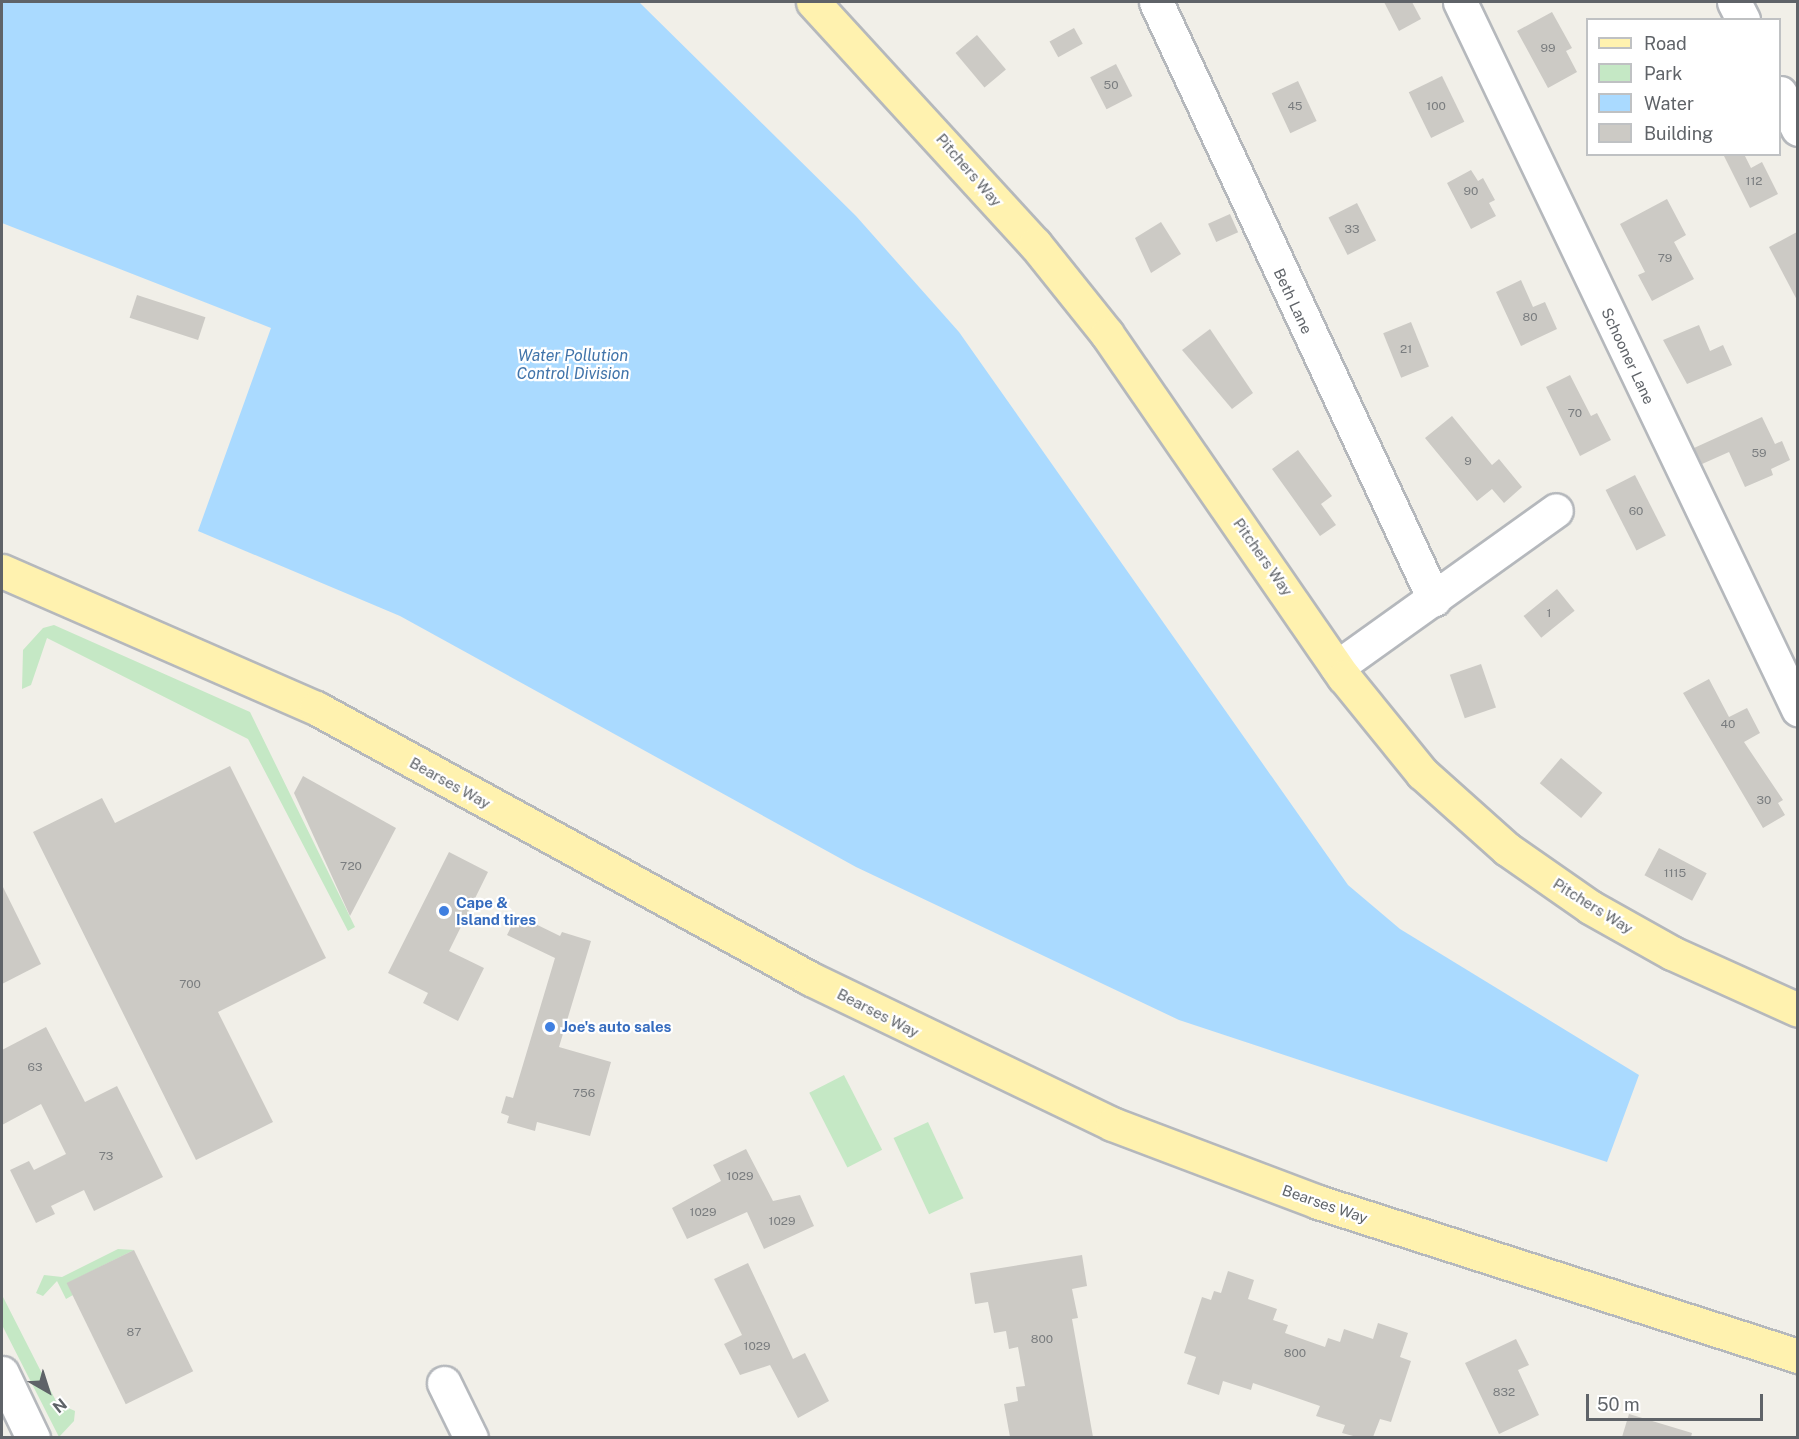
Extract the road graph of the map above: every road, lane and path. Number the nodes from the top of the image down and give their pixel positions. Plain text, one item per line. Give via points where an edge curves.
1 (813, 2) edge
2 (1156, 2) edge
3 (1460, 2) edge
4 (1734, 2) edge
5 (1742, 18) edge
6 (1781, 97) edge
7 (1797, 129) edge
8 (1556, 510) dead end
9 (2, 571) edge
10 (1434, 599) junction
11 (1337, 667) junction
12 (1797, 709) edge
13 (1797, 1010) edge
14 (1797, 1356) edge
15 (2, 1373) edge
16 (444, 1383) dead end
17 (33, 1437) edge
18 (471, 1437) edge

1 - 11 main road, Pitchers Way via 1035,244 1113,341
2 - 10 street, Beth Lane
3 - 12 street, Schooner Lane
4 - 5 street
6 - 7 street
8 - 10 street
9 - 14 main road, Bearses Way via 316,708 811,979 1112,1124 1318,1202
10 - 11 street
11 - 13 main road, Pitchers Way via 1422,773 1507,849 1612,921
15 - 17 street
16 - 18 street

